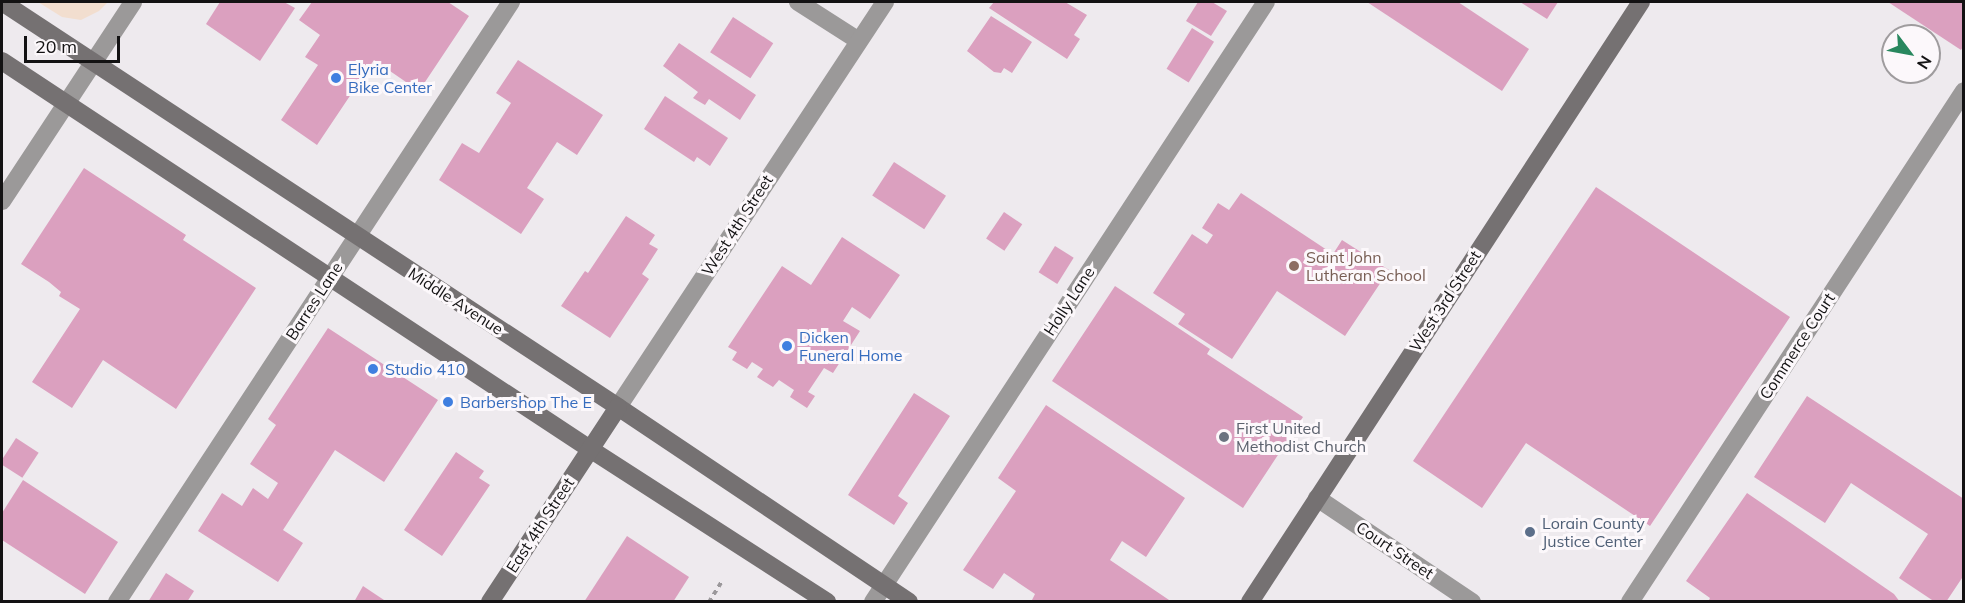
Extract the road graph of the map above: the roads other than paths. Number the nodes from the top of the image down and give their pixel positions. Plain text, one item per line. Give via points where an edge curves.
1 (2, 2) edge
2 (133, 2) edge
3 (511, 2) edge
4 (798, 2) edge
5 (885, 2) edge
6 (1266, 2) edge
7 (1641, 2) edge
8 (859, 41) junction
9 (2, 61) edge
10 (93, 62) junction
11 (1964, 91) edge
12 (66, 103) junction
13 (2, 201) edge
14 (357, 235) junction
15 (329, 277) junction
16 (618, 407) junction
17 (590, 449) junction
18 (1317, 498) junction
19 (884, 585) junction
20 (117, 602) edge
21 (490, 602) edge
22 (826, 602) edge
23 (873, 602) edge
24 (909, 602) edge
25 (1250, 602) edge
26 (1472, 602) edge
27 (1630, 602) edge

1 - 10 main road, Middle Avenue
2 - 10 street
3 - 14 street, Barres Lane
4 - 8 street
5 - 8 street, West 4th Street
6 - 19 street, Holly Lane
7 - 18 main road, West 3rd Street
8 - 16 street, West 4th Street
9 - 12 main road
10 - 12 street
10 - 14 main road, Middle Avenue
11 - 27 street, Commerce Court
12 - 13 street
12 - 15 main road
14 - 15 street, Barres Lane
14 - 16 main road, Middle Avenue
15 - 17 main road
15 - 20 street, Barres Lane
16 - 17 main road, West 4th Street
16 - 19 main road, Middle Avenue
17 - 21 main road, East 4th Street
17 - 22 main road
18 - 25 main road, West 3rd Street
18 - 26 street, Court Street
19 - 23 street, Holly Lane
19 - 24 main road, Middle Avenue

